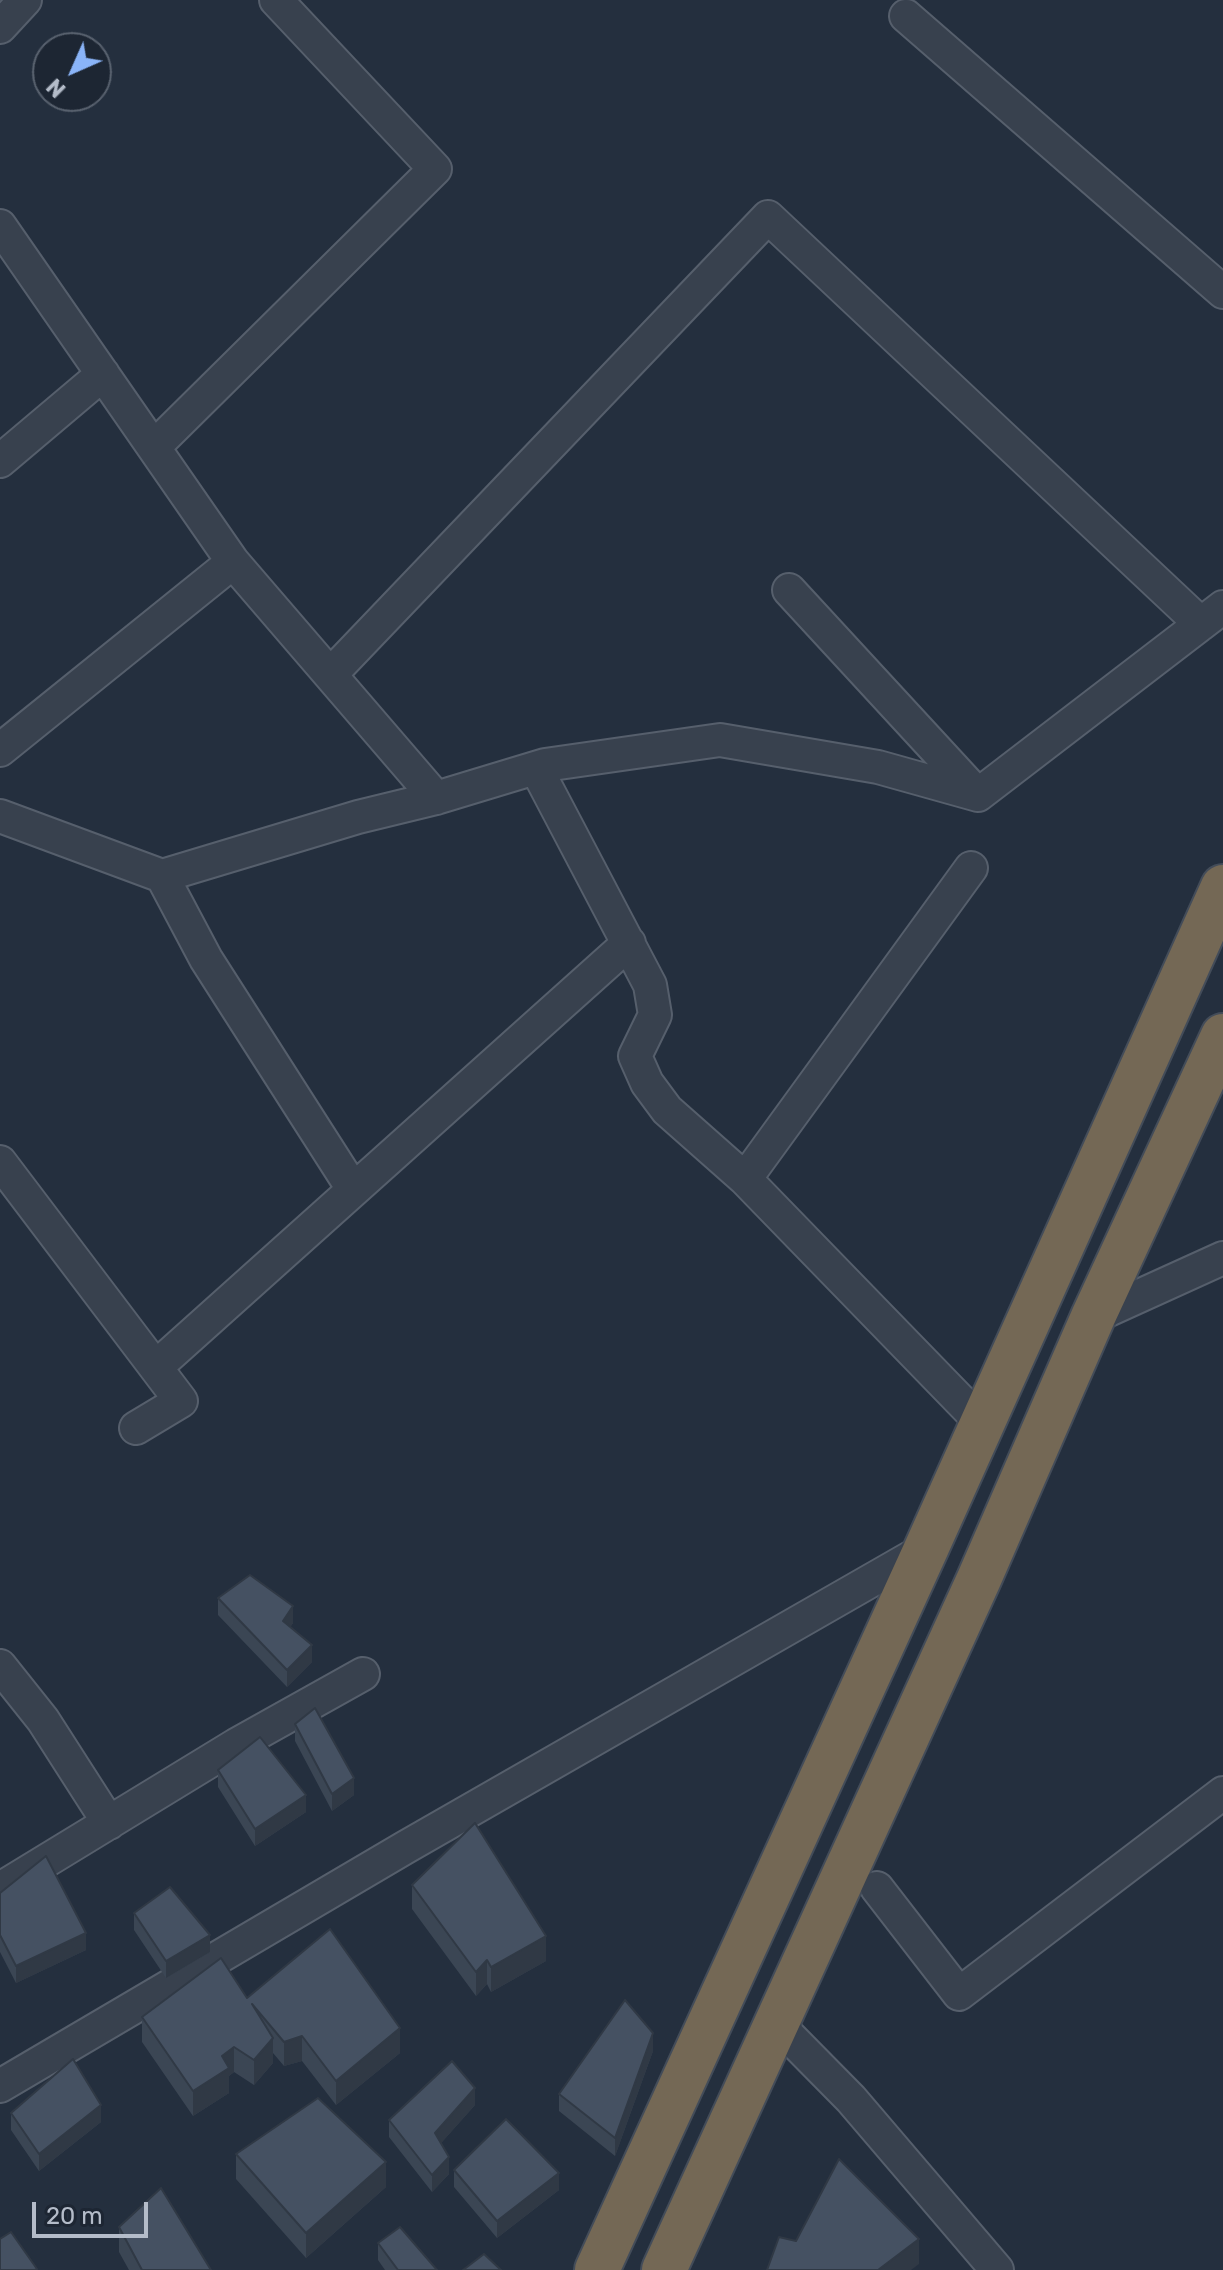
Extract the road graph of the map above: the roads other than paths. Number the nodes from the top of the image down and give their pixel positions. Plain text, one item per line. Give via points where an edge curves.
1 (25, 0) edge
2 (276, 0) edge
3 (906, 16) dead end
4 (0, 27) edge
5 (0, 226) edge
6 (1223, 292) edge
7 (103, 374) junction
8 (154, 447) junction
9 (0, 461) edge
10 (233, 562) junction
11 (789, 590) dead end
12 (1212, 616) edge
13 (331, 674) junction
14 (0, 750) edge
15 (536, 768) junction
16 (978, 795) junction
17 (436, 798) junction
18 (0, 816) edge
19 (971, 868) dead end
20 (162, 876) junction
21 (1223, 887) edge
22 (629, 943) junction
23 (1223, 1036) edge
24 (0, 1162) edge
25 (745, 1179) junction
26 (353, 1189) junction
27 (1223, 1258) edge
28 (1093, 1317) junction
29 (156, 1367) junction
30 (981, 1422) junction
31 (136, 1428) dead end
32 (926, 1549) junction
33 (0, 1666) edge
34 (363, 1674) dead end
35 (1223, 1793) edge
36 (109, 1823) junction
37 (877, 1888) dead end
38 (0, 1889) edge
39 (777, 2024) junction
40 (0, 2086) edge
41 (597, 2270) edge
42 (664, 2270) edge
43 (997, 2270) edge

1 - 4 street
2 - 8 street via 435,169
3 - 6 street
5 - 7 street
7 - 8 street
7 - 9 street
8 - 10 street
10 - 13 street
10 - 14 street
11 - 16 street
12 - 13 street via 768,217
12 - 16 street
13 - 17 street
15 - 16 street via 720,740 878,767
15 - 17 street
15 - 22 street
17 - 20 street
18 - 20 street
19 - 25 street
20 - 26 street via 206,959
21 - 30 highway
22 - 25 street via 650,985 655,1015 635,1056 647,1083 667,1110
22 - 26 street
23 - 28 highway
24 - 29 street
25 - 30 street
26 - 29 street
27 - 28 street
28 - 39 highway
29 - 31 street via 181,1401
30 - 32 highway
32 - 40 street
32 - 41 highway
33 - 36 street via 43,1720
34 - 36 street
35 - 37 street via 959,1994
36 - 38 street
39 - 42 highway
39 - 43 street via 851,2099

